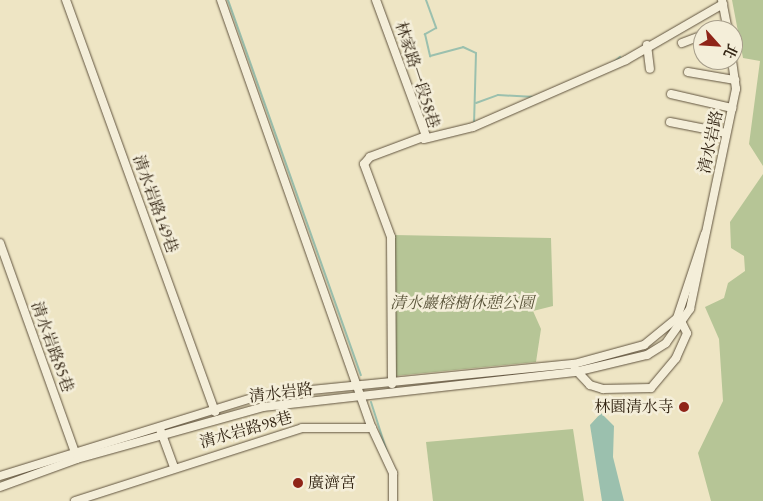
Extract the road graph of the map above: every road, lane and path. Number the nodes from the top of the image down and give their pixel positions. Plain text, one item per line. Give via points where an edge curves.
1 (66, 0) edge
2 (221, 0) edge
3 (376, 0) edge
4 (722, 2) edge
5 (726, 20) edge
6 (693, 39) edge
7 (682, 43) dead end
8 (647, 45) junction
9 (650, 69) dead end
10 (734, 70) edge
11 (688, 72) dead end
12 (735, 80) junction
13 (671, 94) dead end
14 (732, 108) junction
15 (670, 122) dead end
16 (726, 133) junction
17 (424, 139) junction
18 (0, 243) edge
19 (680, 320) junction
20 (575, 368) junction
21 (392, 384) junction
22 (359, 388) junction
23 (362, 398) junction
24 (214, 408) junction
25 (217, 417) junction
26 (158, 425) junction
27 (372, 428) junction
28 (162, 434) junction
29 (74, 450) junction
30 (77, 459) junction
31 (174, 467) junction
32 (0, 476) edge
33 (0, 487) edge
34 (75, 501) edge
35 (393, 501) edge

1 - 24 street, 清水岩路149巷
2 - 22 street
3 - 17 street, 林家路一段58巷
4 - 5 street
4 - 8 street
6 - 7 street
8 - 9 street
8 - 17 street via 626,60 473,127
10 - 12 street, 清水岩路
11 - 12 street
12 - 14 street, 清水岩路
13 - 14 street
14 - 16 street, 清水岩路
15 - 16 street
16 - 19 street, 清水岩路 via 707,230
17 - 21 street, 林家路一段58巷 via 370,157 364,164 391,237
18 - 29 street, 清水岩路85巷
19 - 20 street, 清水岩路 via 644,345
19 - 20 street, 清水岩路 via 687,332 676,358 651,388 603,389
20 - 21 street, 清水岩路
20 - 23 street, 清水岩路
21 - 22 street, 清水岩路
22 - 23 street
22 - 24 street, 清水岩路 via 261,395
23 - 25 street, 清水岩路 via 263,407
23 - 27 street
24 - 25 street, 清水岩路149巷
24 - 26 street, 清水岩路
25 - 28 street, 清水岩路
26 - 28 street
26 - 29 street, 清水岩路
27 - 31 street, 清水岩路98巷 via 302,428
27 - 35 street via 393,473
28 - 30 street, 清水岩路
28 - 31 street
29 - 30 street, 清水岩路85巷
29 - 32 street, 清水岩路
30 - 33 street, 清水岩路
31 - 34 street, 清水岩路98巷

